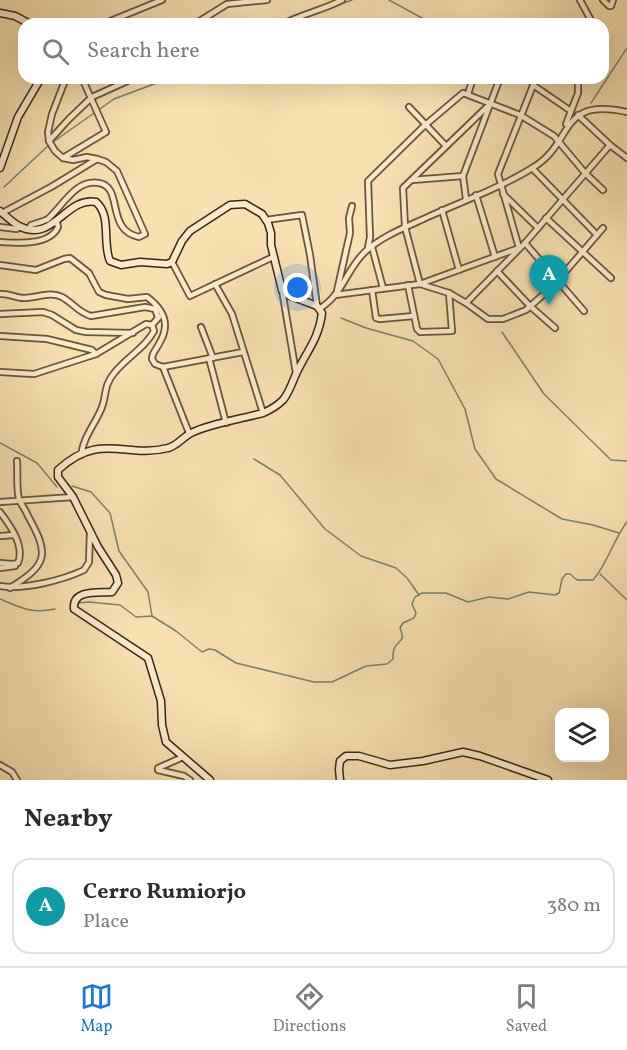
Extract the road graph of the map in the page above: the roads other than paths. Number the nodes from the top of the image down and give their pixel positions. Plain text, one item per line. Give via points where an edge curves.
1 (162, 0) edge
2 (267, 0) edge
3 (342, 0) edge
4 (580, 0) edge
5 (603, 0) edge
6 (613, 0) edge
7 (0, 13) edge
8 (19, 18) edge
9 (118, 18) edge
10 (205, 18) edge
11 (294, 18) edge
12 (590, 18) edge
13 (37, 84) edge
14 (64, 84) edge
15 (85, 84) edge
16 (121, 84) edge
17 (471, 84) edge
18 (498, 84) edge
19 (577, 84) edge
20 (532, 85) joint
21 (468, 94) junction
22 (92, 97) junction
23 (491, 103) junction
24 (409, 106) dead end
25 (571, 111) junction
26 (627, 112) edge
27 (520, 115) junction
28 (578, 115) junction
29 (426, 124) junction
30 (564, 131) junction
31 (49, 141) junction
32 (558, 142) junction
33 (610, 145) junction
34 (446, 146) junction
35 (627, 146) edge
36 (620, 152) junction
37 (63, 158) junction
38 (627, 158) edge
39 (97, 159) junction
40 (0, 165) edge
41 (532, 168) junction
42 (585, 173) junction
43 (463, 176) junction
44 (411, 180) junction
45 (500, 185) junction
46 (603, 190) dead end
47 (502, 194) junction
48 (476, 195) junction
49 (466, 199) junction
50 (563, 199) junction
51 (352, 206) dead end
52 (442, 210) junction
53 (1, 212) edge
54 (546, 218) junction
55 (266, 220) junction
56 (57, 222) junction
57 (0, 227) edge
58 (20, 227) junction
59 (405, 227) junction
60 (29, 228) junction
61 (538, 228) junction
62 (603, 228) dead end
63 (597, 235) junction
64 (0, 242) edge
65 (525, 243) junction
66 (370, 248) junction
67 (519, 248) junction
68 (582, 252) junction
69 (273, 257) junction
70 (495, 257) junction
71 (172, 262) junction
72 (0, 265) edge
73 (459, 270) junction
74 (497, 271) junction
75 (611, 278) dead end
76 (557, 281) junction
77 (215, 284) junction
78 (420, 284) junction
79 (408, 285) junction
80 (383, 288) junction
81 (282, 290) junction
82 (372, 290) junction
83 (449, 293) junction
84 (0, 294) edge
85 (336, 295) junction
86 (466, 303) junction
87 (530, 306) junction
88 (318, 307) junction
89 (584, 311) dead end
90 (0, 314) edge
91 (414, 316) junction
92 (161, 317) junction
93 (152, 325) junction
94 (201, 327) dead end
95 (555, 328) dead end
96 (133, 333) junction
97 (0, 336) edge
98 (243, 352) junction
99 (96, 354) junction
100 (211, 358) junction
101 (163, 367) junction
102 (0, 372) edge
103 (296, 373) junction
104 (263, 413) junction
105 (226, 423) junction
106 (189, 433) junction
107 (81, 455) junction
108 (17, 461) dead end
109 (73, 497) junction
110 (19, 500) junction
111 (0, 502) edge
112 (0, 512) edge
113 (90, 531) junction
114 (14, 535) junction
115 (0, 536) edge
116 (0, 563) edge
117 (18, 563) junction
118 (0, 568) edge
119 (0, 586) edge
120 (10, 588) junction
121 (183, 757) junction
122 (0, 765) edge
123 (17, 780) edge
124 (190, 780) edge
125 (210, 780) edge
126 (340, 780) edge
127 (548, 780) edge

1 - 9 street
2 - 10 street via 227,4
3 - 11 street
4 - 12 street
5 - 6 street via 612,6
7 - 8 main road
13 - 40 main road via 18,117
14 - 31 street via 52,114
15 - 22 street
16 - 22 street
17 - 21 street
18 - 23 street
19 - 25 street
20 - 25 street
20 - 27 street
21 - 23 street
21 - 29 street via 458,95
22 - 31 street
22 - 37 street via 106,132
23 - 27 street
23 - 34 street
23 - 43 street
24 - 29 street
25 - 30 street
26 - 28 street via 608,109
27 - 32 street
27 - 45 street via 498,174
28 - 30 street
28 - 33 street
29 - 34 street
29 - 66 street via 368,181
30 - 32 street
31 - 37 street
32 - 41 street
32 - 42 street
33 - 36 street
33 - 42 street
34 - 44 street
35 - 36 street
36 - 38 street
37 - 39 street
39 - 53 street
39 - 60 street via 117,171 144,236 131,236 120,228 108,188 94,182 76,190 48,218
41 - 45 street
41 - 50 street
42 - 46 street
42 - 50 street
43 - 44 street
43 - 49 street
44 - 59 street via 403,188
45 - 47 street
45 - 48 street
47 - 61 street
47 - 67 street
48 - 49 street
48 - 70 street
49 - 52 street
50 - 54 street
50 - 63 street
51 - 85 street
52 - 59 street
52 - 73 street
53 - 58 main road
54 - 61 street
54 - 68 street
55 - 69 main road
55 - 71 main road via 254,208 230,205 190,231
55 - 88 street via 302,215
56 - 60 main road via 45,229
56 - 64 street via 55,234 36,242
56 - 71 main road via 75,206 96,202 104,215 110,261 121,266
57 - 58 street
58 - 60 main road
59 - 66 street
59 - 78 street
61 - 65 street
62 - 63 street
63 - 68 street
65 - 67 street
65 - 76 street
66 - 80 street
66 - 85 street
67 - 70 street
67 - 74 street
68 - 75 street
68 - 76 street
69 - 77 street
69 - 81 main road
70 - 73 street
71 - 77 street via 190,296
72 - 92 street via 36,270 70,258 89,273 99,292 128,299 147,297 159,305
73 - 78 street
74 - 86 street
74 - 87 street
76 - 87 street
76 - 89 street
77 - 98 street via 232,314
78 - 79 street
78 - 83 street
79 - 80 street
79 - 91 street
80 - 82 street
81 - 88 main road
81 - 103 street
82 - 85 street
82 - 91 street via 376,318
83 - 86 street
83 - 91 street via 452,331 418,331
84 - 92 street via 27,298 55,295 91,316 145,307 154,309
85 - 88 street
86 - 87 street via 494,320
87 - 95 street
88 - 103 main road via 322,313 320,327
90 - 96 street via 43,312 76,330
92 - 93 street
92 - 101 street via 166,326 152,359
93 - 96 street via 146,324
93 - 107 street via 154,331 149,339 114,372 105,388 103,406 86,435
94 - 100 street
96 - 99 street
97 - 99 street via 46,339
98 - 100 street
98 - 104 street
99 - 102 street via 34,374
100 - 101 street
100 - 105 street
101 - 106 street
103 - 104 main road via 283,400
104 - 105 main road
105 - 106 main road
106 - 107 main road via 172,447 94,448
107 - 109 main road via 58,470 58,477
108 - 110 street
109 - 110 street
109 - 113 main road
110 - 111 street
110 - 120 street via 44,549 30,574
112 - 114 street
113 - 120 street via 89,562 84,570 59,580
113 - 121 main road via 118,583 112,592 85,593 76,599 74,609 148,658 161,701 163,735
114 - 115 street
114 - 117 street
116 - 117 street
117 - 118 street
119 - 120 street
121 - 124 street via 158,770
121 - 125 main road
122 - 123 street via 12,771
126 - 127 main road via 340,761 346,756 390,765 463,752

